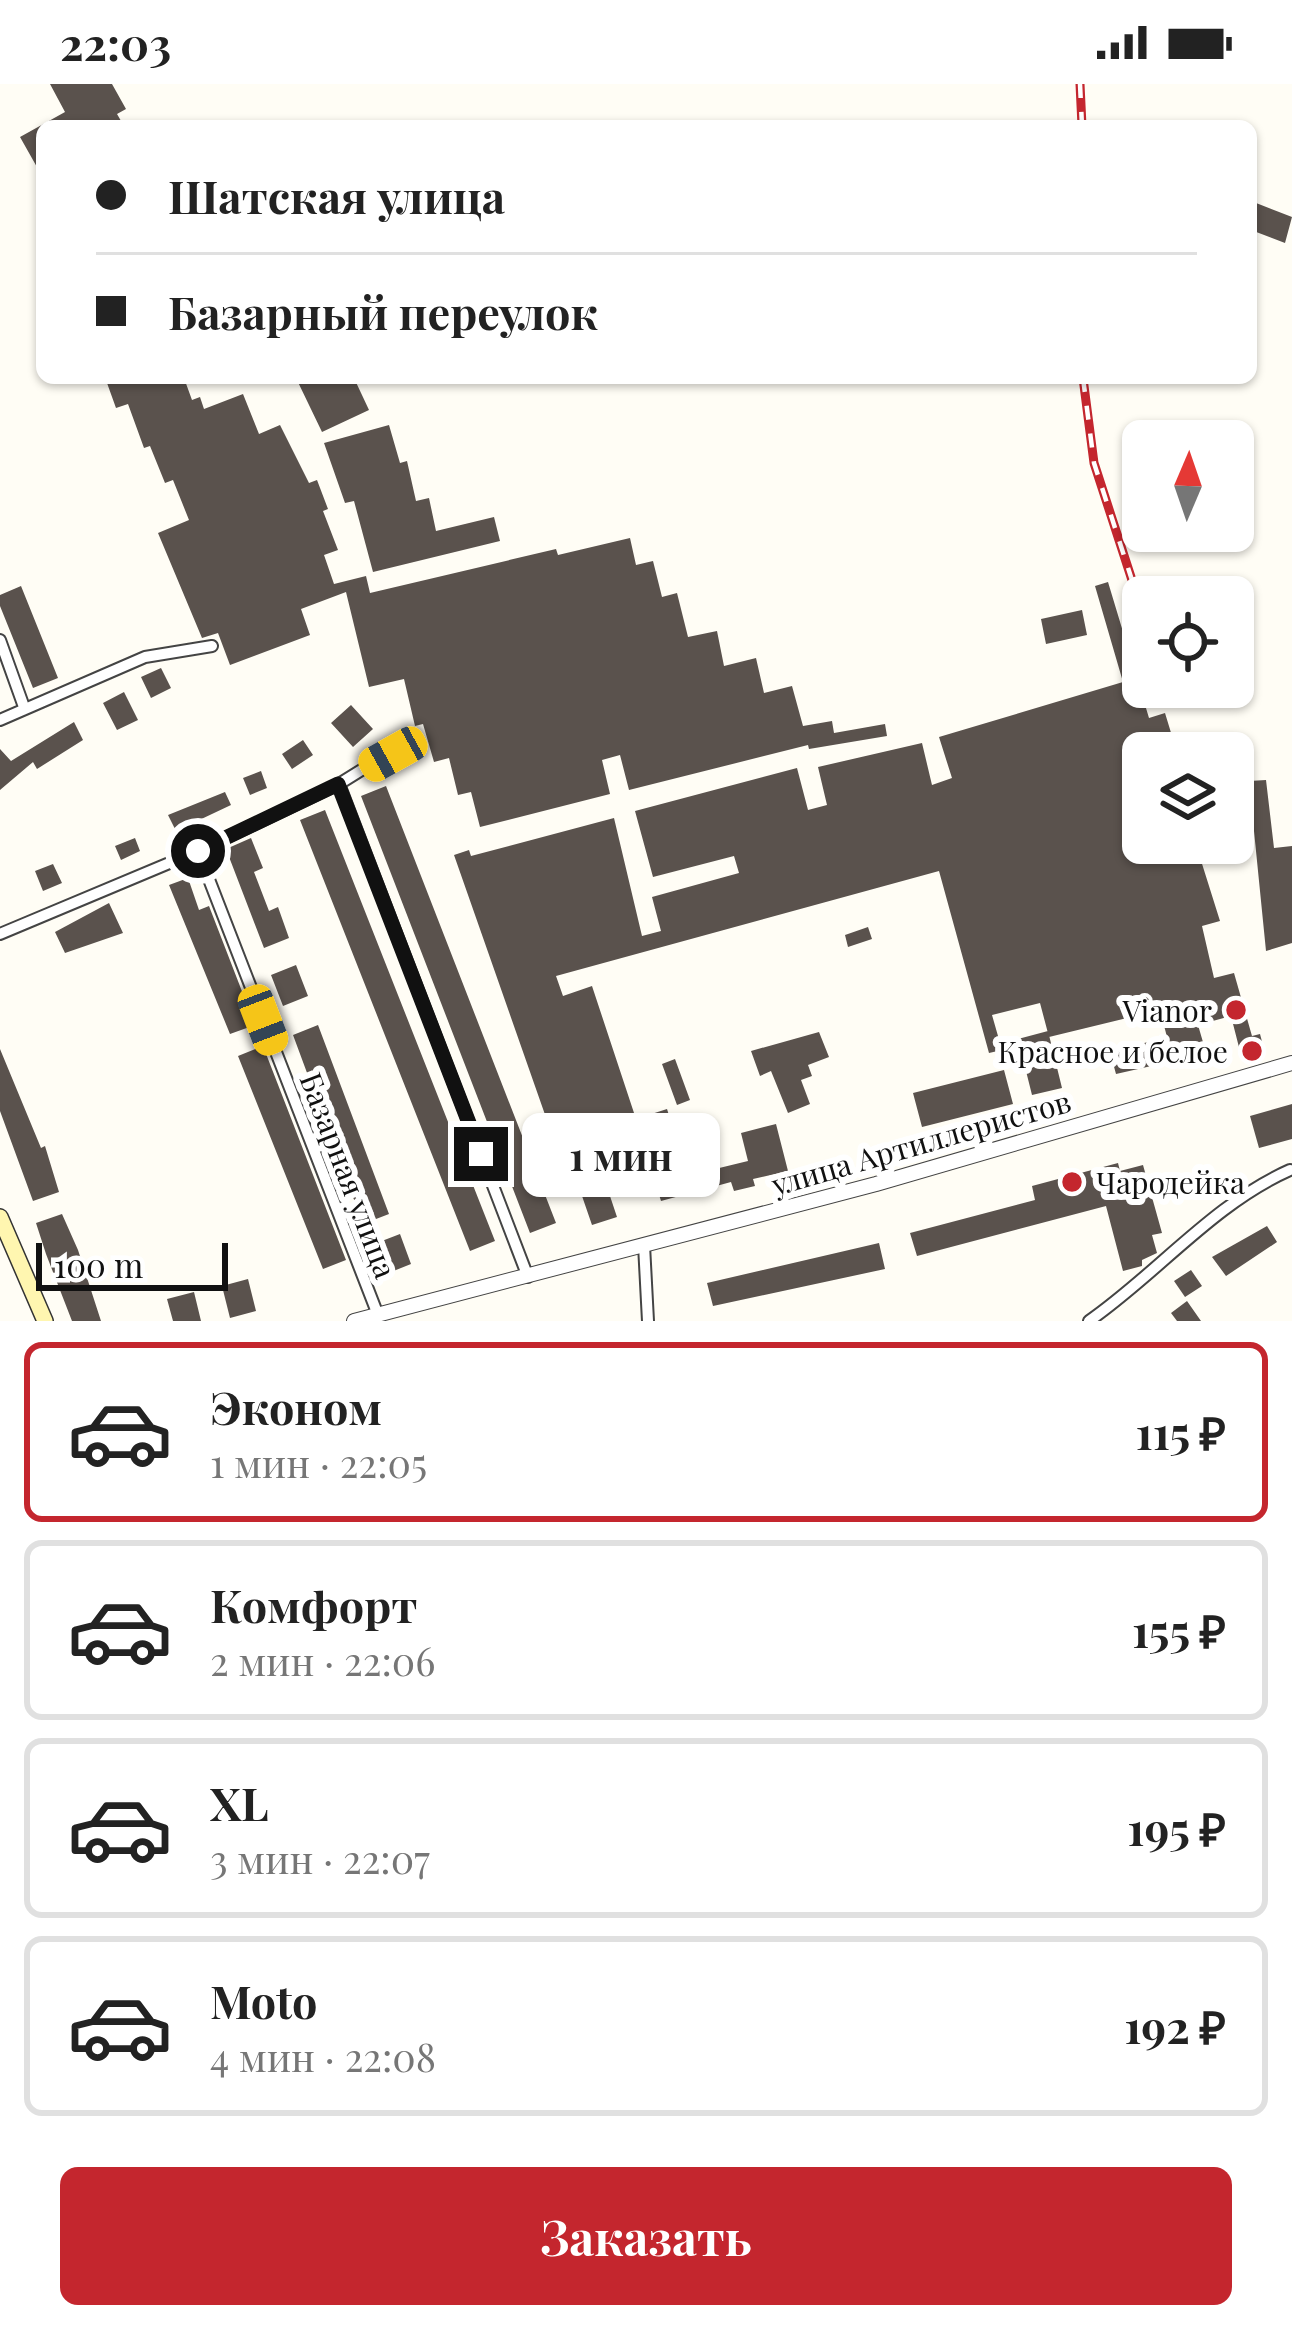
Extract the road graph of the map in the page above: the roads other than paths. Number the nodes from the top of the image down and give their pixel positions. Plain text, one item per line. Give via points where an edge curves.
1 (0, 640) edge
2 (212, 646) dead end
3 (24, 707) junction
4 (0, 720) edge
5 (408, 742) dead end
6 (338, 784) junction
7 (198, 851) junction
8 (0, 934) edge
9 (1292, 1063) edge
10 (1291, 1170) edge
11 (0, 1216) edge
12 (644, 1245) junction
13 (528, 1277) junction
14 (378, 1316) junction
15 (45, 1321) edge
16 (354, 1321) edge
17 (648, 1321) edge
18 (1089, 1321) edge

1 - 3 street
2 - 3 street via 145,657
3 - 4 street
5 - 6 street
6 - 7 street
6 - 13 street
7 - 8 street
7 - 14 street, Базарная улица
9 - 12 street, улица Артиллеристов
10 - 18 street via 1247,1189
11 - 15 main road
12 - 13 street, улица Артиллеристов
12 - 17 street
13 - 14 street, улица Артиллеристов
14 - 16 street, улица Артиллеристов

